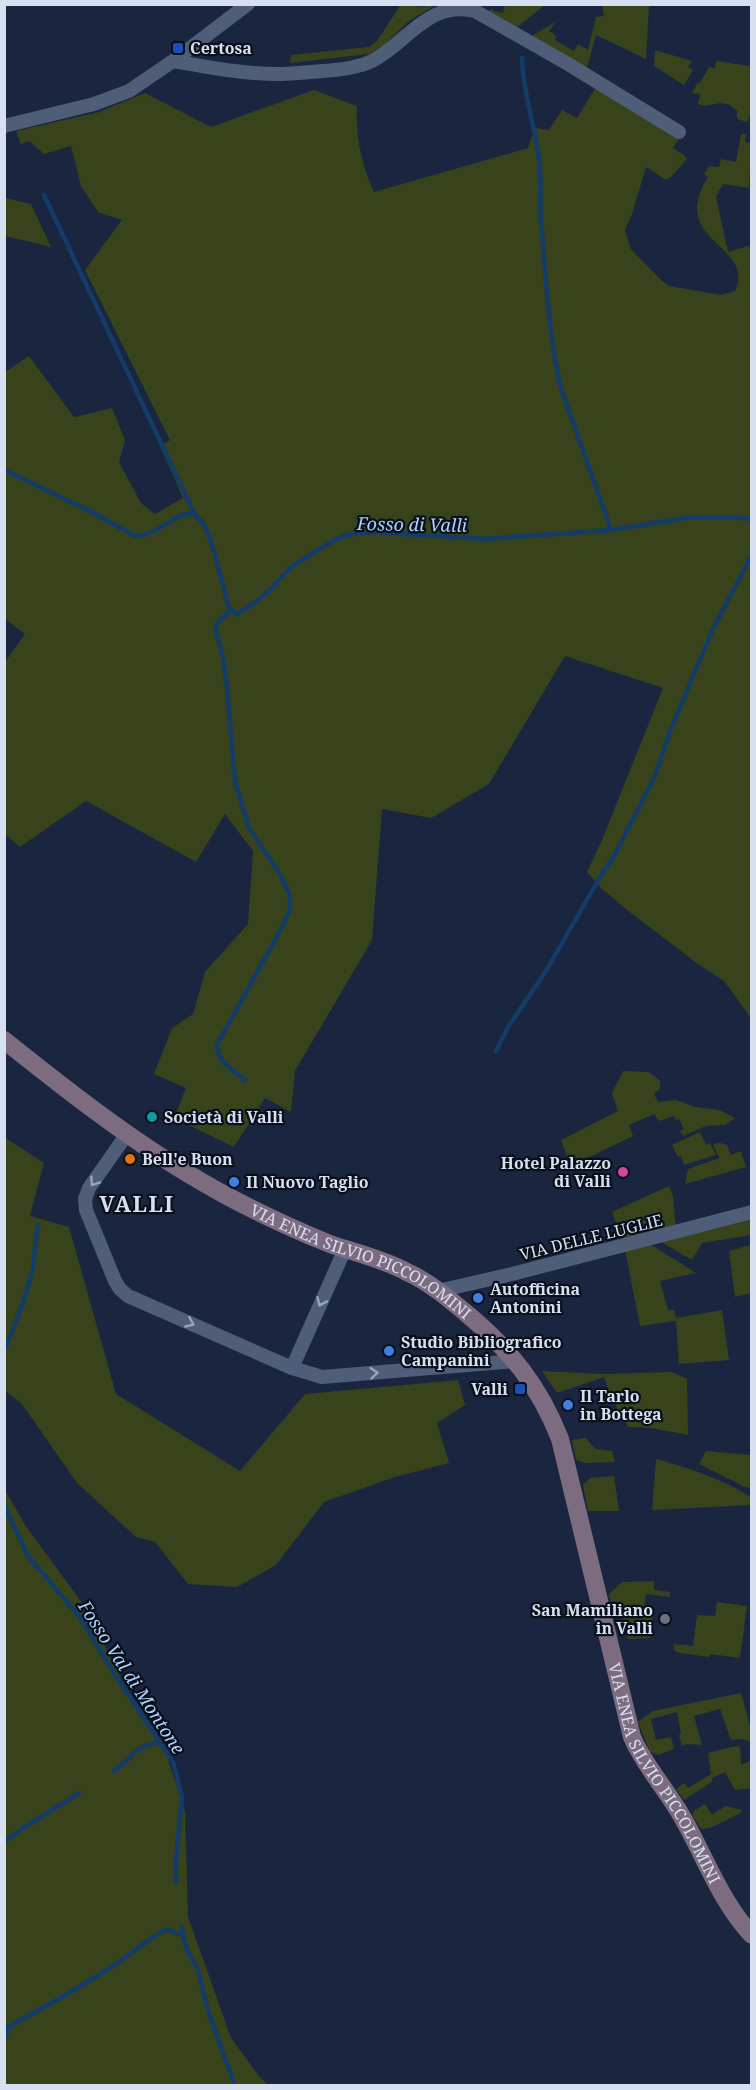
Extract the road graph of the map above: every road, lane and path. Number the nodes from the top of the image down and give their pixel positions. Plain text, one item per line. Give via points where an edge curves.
1 (248, 4) edge
2 (173, 61) junction
3 (4, 126) edge
4 (679, 132) dead end
5 (4, 1040) edge
6 (127, 1134) junction
7 (752, 1212) edge
8 (345, 1249) junction
9 (438, 1291) junction
10 (516, 1361) junction
11 (292, 1368) junction
12 (752, 1935) edge

1 - 2 street
2 - 3 street via 124,94
2 - 4 street via 267,74 354,67 383,54 426,15 459,5 568,64
5 - 6 main road, VIA ENEA SILVIO PICCOLOMINI
6 - 8 main road, VIA ENEA SILVIO PICCOLOMINI via 247,1207
6 -> 11 street via 85,1199 117,1286 134,1299
7 - 9 street, VIA DELLE LUGLIE
8 - 9 main road, VIA ENEA SILVIO PICCOLOMINI via 396,1266
8 -> 11 street
9 - 10 main road, VIA ENEA SILVIO PICCOLOMINI
11 -> 10 street via 327,1377
10 - 12 main road, VIA ENEA SILVIO PICCOLOMINI via 541,1397 560,1439 634,1741

